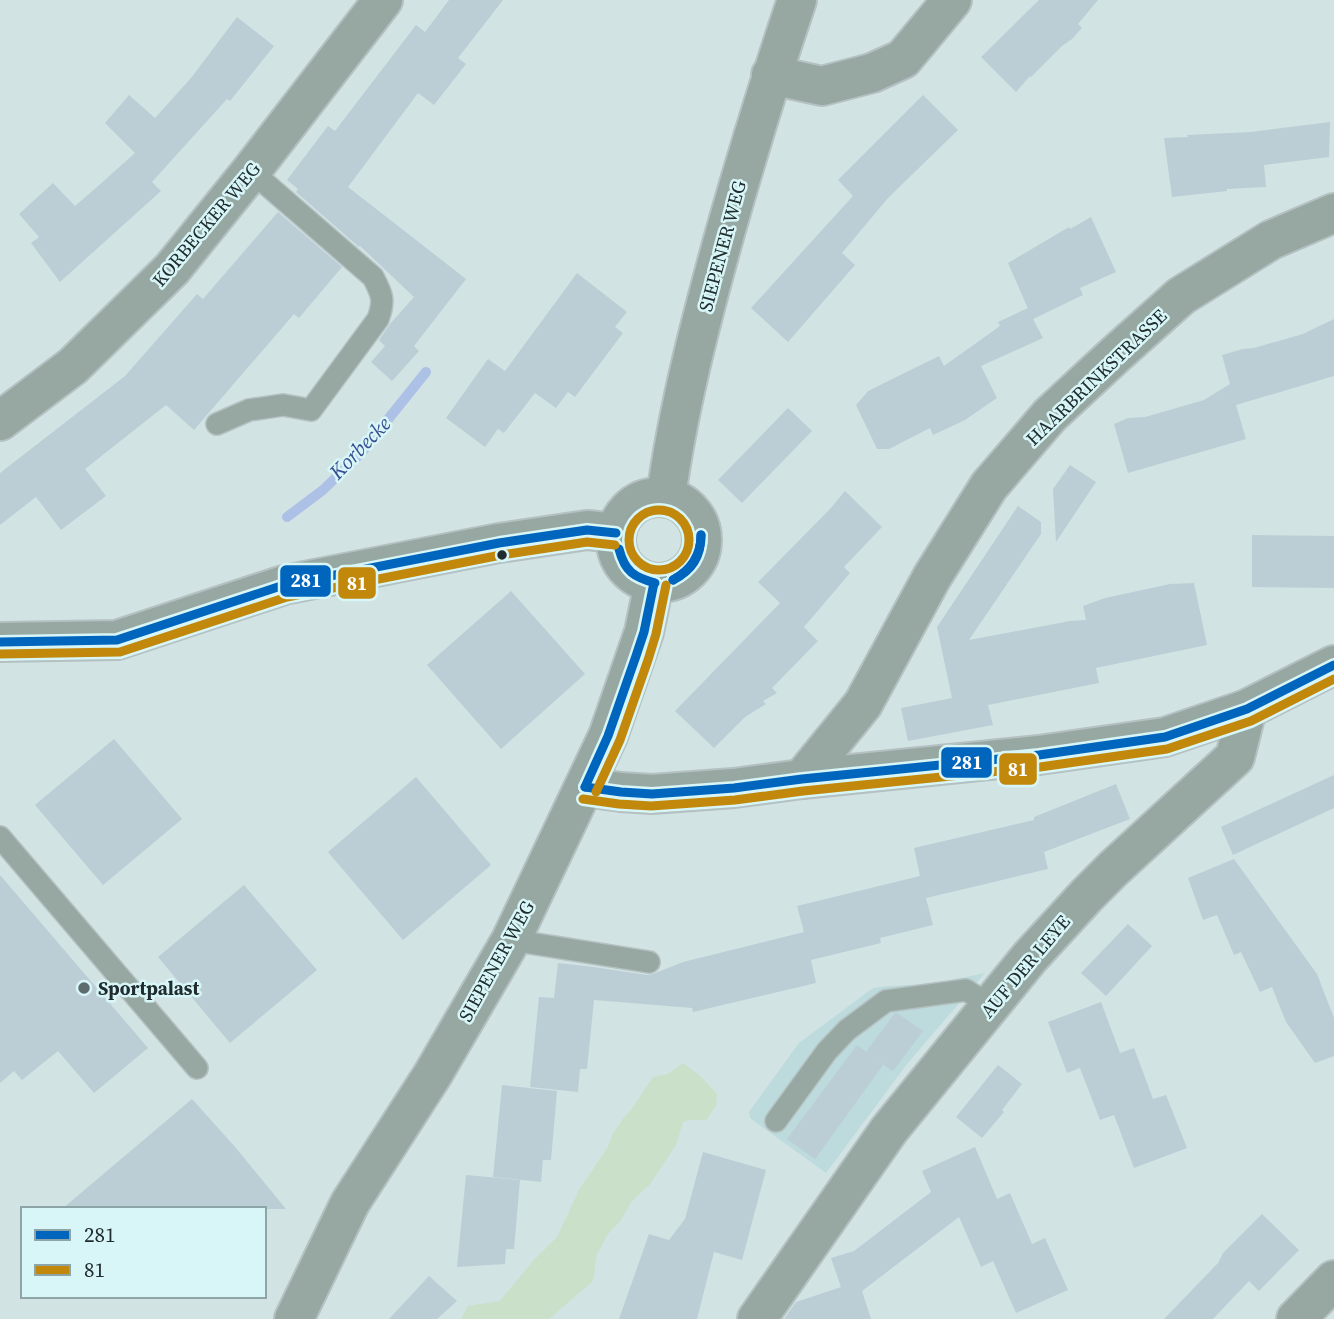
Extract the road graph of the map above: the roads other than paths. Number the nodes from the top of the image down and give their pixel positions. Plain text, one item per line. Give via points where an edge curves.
1 (383, 0) edge
2 (797, 0) edge
3 (951, 0) edge
4 (771, 75) junction
5 (251, 171) junction
6 (1334, 214) edge
7 (0, 421) edge
8 (217, 424) dead end
9 (666, 497) junction
10 (616, 533) junction
11 (654, 583) junction
12 (0, 642) edge
13 (1334, 665) edge
14 (1247, 709) junction
15 (802, 779) junction
16 (585, 787) junction
17 (0, 836) edge
18 (511, 940) junction
19 (649, 962) dead end
20 (991, 1006) junction
21 (197, 1068) dead end
22 (776, 1121) dead end
23 (1334, 1280) edge
24 (294, 1319) edge
25 (757, 1319) edge
26 (1296, 1319) edge

1 - 5 street, KORBECKER WEG
2 - 4 street, SIEPENER WEG
3 - 4 street via 903,59 872,73 822,86
4 - 9 street, SIEPENER WEG via 691,363
5 - 7 street, KORBECKER WEG via 172,270 73,366
5 - 8 lane via 373,278 383,305 378,319 311,410 284,405 249,410
6 - 15 street, HAARBRINKSTRASSE via 1271,240 1181,296 1050,415 989,486 932,577 863,704
9 - 10 street via 634,505 622,517
9 - 11 street via 685,505 698,520 703,539 699,557 688,572 672,582
10 - 11 street via 617,550 625,566
10 - 12 street via 587,530 499,543 284,585 117,640
11 - 16 street, SIEPENER WEG via 636,656
13 - 14 street
14 - 15 street via 1165,737
14 - 20 street, AUF DER LEYE via 1235,757 1087,895
15 - 16 street via 652,794
16 - 18 street, SIEPENER WEG
17 - 21 lane
18 - 19 lane
18 - 24 street, SIEPENER WEG via 350,1203
20 - 22 lane via 966,990 886,1001 827,1051
20 - 25 street, AUF DER LEYE via 882,1139
23 - 26 street

